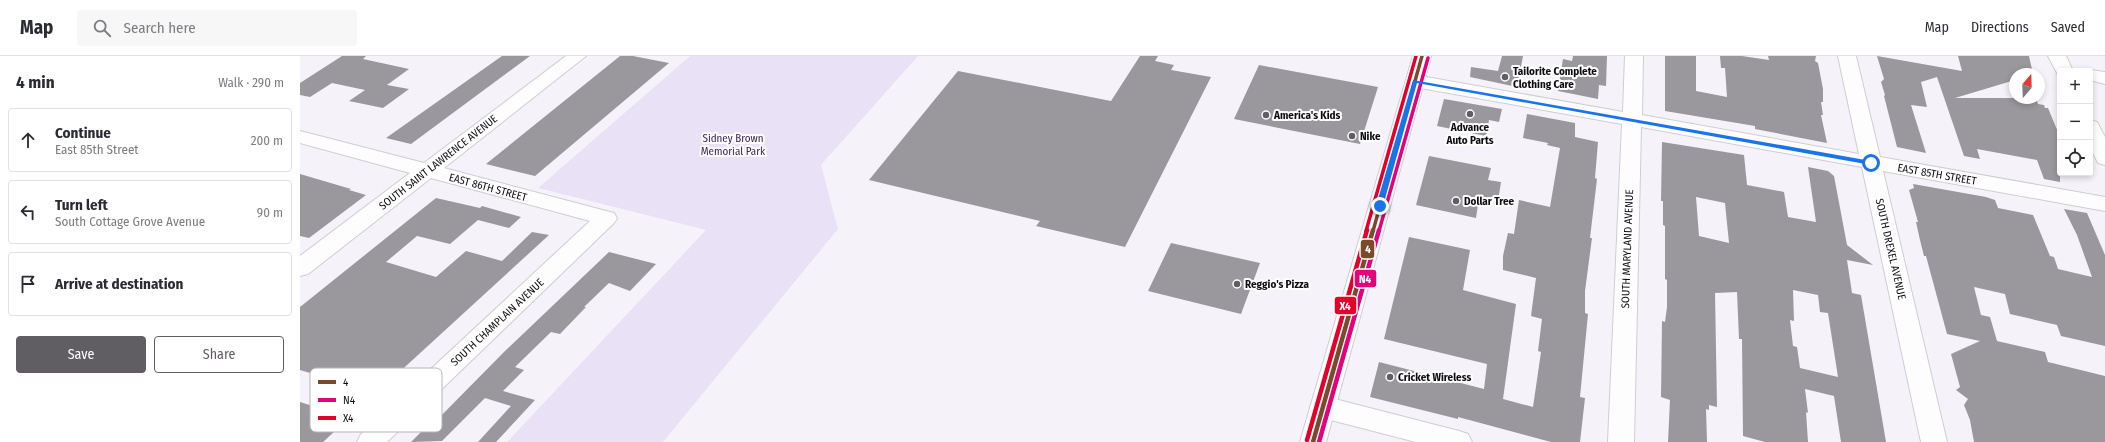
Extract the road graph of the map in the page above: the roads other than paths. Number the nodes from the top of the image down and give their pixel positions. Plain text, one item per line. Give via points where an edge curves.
1 (577, 56) edge
2 (1422, 56) edge
3 (1634, 56) edge
4 (1847, 56) edge
5 (2057, 56) edge
6 (2063, 68) edge
7 (2093, 76) edge
8 (2105, 78) edge
9 (1415, 81) junction
10 (1631, 121) junction
11 (2093, 132) edge
12 (300, 137) edge
13 (2105, 158) edge
14 (1871, 163) junction
15 (427, 171) junction
16 (2105, 204) edge
17 (606, 218) joint
18 (300, 268) edge
19 (442, 374) edge
20 (1323, 407) junction
21 (381, 432) edge
22 (370, 442) edge
23 (1313, 442) edge
24 (1459, 442) edge
25 (1621, 442) edge
26 (1934, 442) edge

1 - 15 street, SOUTH SAINT LAWRENCE AVENUE
2 - 9 street
3 - 10 street, SOUTH MARYLAND AVENUE
4 - 14 street, SOUTH DREXEL AVENUE
5 - 6 street
7 - 8 street
9 - 10 street, EAST 85TH STREET
9 - 20 street
10 - 14 street, EAST 85TH STREET
10 - 25 street, SOUTH MARYLAND AVENUE
11 - 13 street
12 - 15 street, EAST 86TH STREET
14 - 16 street, EAST 85TH STREET
14 - 26 street, SOUTH DREXEL AVENUE
15 - 17 street, EAST 86TH STREET
15 - 18 street, SOUTH SAINT LAWRENCE AVENUE
17 - 19 street, SOUTH CHAMPLAIN AVENUE
20 - 23 street
20 - 24 street
21 - 22 street, SOUTH CHAMPLAIN AVENUE

